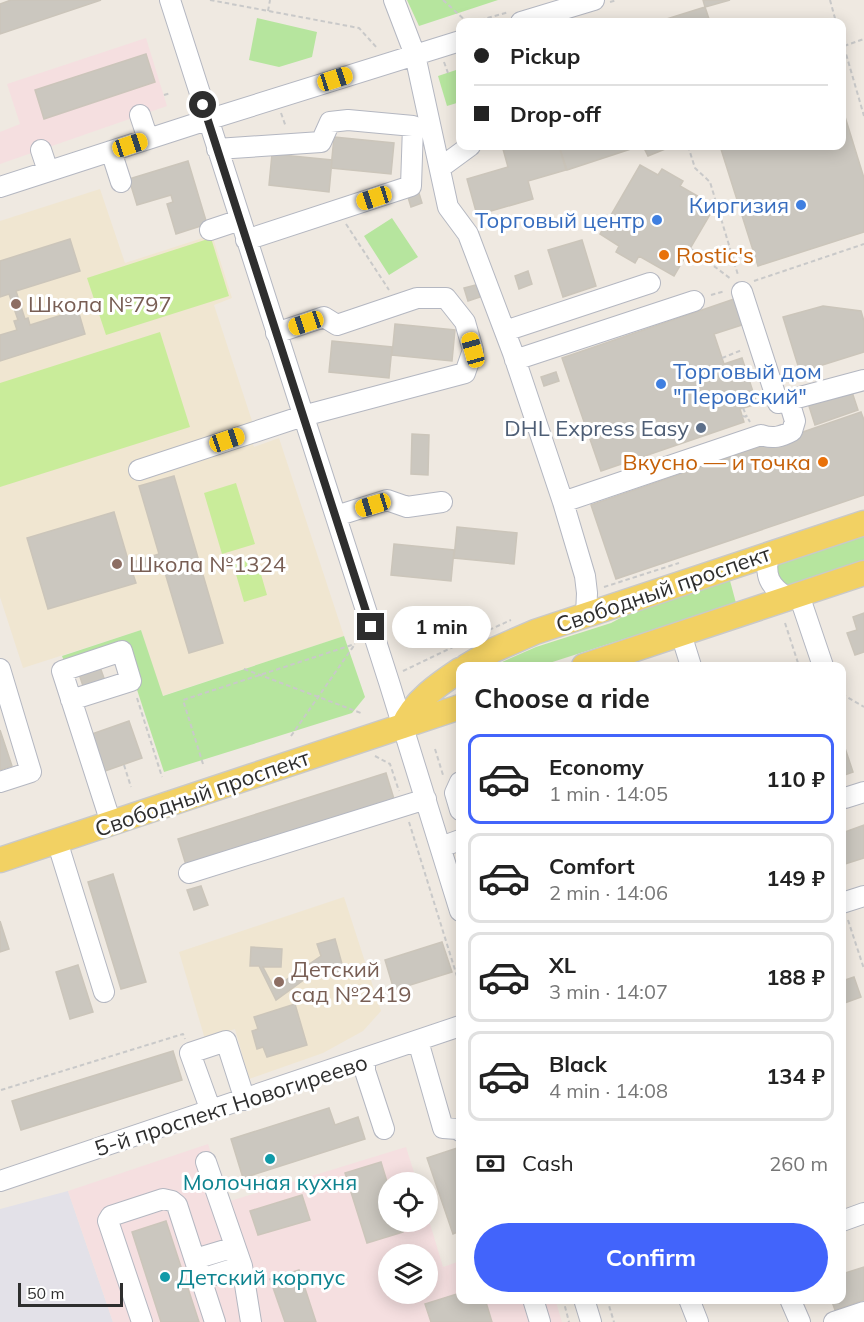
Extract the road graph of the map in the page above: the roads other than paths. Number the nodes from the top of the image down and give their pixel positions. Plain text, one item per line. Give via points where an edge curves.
1 (170, 0) edge
2 (394, 0) edge
3 (594, 0) edge
4 (534, 18) edge
5 (456, 42) edge
6 (415, 55) junction
7 (140, 115) dead end
8 (207, 120) junction
9 (148, 139) junction
10 (217, 148) junction
11 (41, 150) dead end
12 (465, 150) edge
13 (111, 151) junction
14 (440, 168) junction
15 (48, 171) junction
16 (122, 182) dead end
17 (0, 187) edge
18 (240, 220) junction
19 (210, 230) dead end
20 (246, 240) junction
21 (650, 283) dead end
22 (739, 286) road end
23 (694, 301) road end
24 (505, 331) junction
25 (276, 333) junction
26 (515, 360) junction
27 (863, 384) edge
28 (789, 400) junction
29 (303, 416) junction
30 (139, 470) dead end
31 (442, 502) dead end
32 (563, 502) junction
33 (336, 516) junction
34 (864, 523) edge
35 (769, 554) junction
36 (864, 573) edge
37 (794, 596) junction
38 (586, 615) junction
39 (681, 634) junction
40 (474, 662) edge
41 (596, 662) edge
42 (690, 662) edge
43 (821, 662) edge
44 (0, 669) edge
45 (456, 673) edge
46 (71, 700) junction
47 (456, 708) edge
48 (403, 726) junction
49 (0, 782) edge
50 (864, 792) edge
51 (846, 798) edge
52 (426, 799) junction
53 (111, 823) junction
54 (57, 841) junction
55 (456, 841) edge
56 (441, 847) junction
57 (0, 860) edge
58 (189, 873) dead end
59 (864, 896) edge
60 (456, 898) edge
61 (846, 902) edge
62 (104, 992) dead end
63 (456, 1027) edge
64 (418, 1041) junction
65 (365, 1060) junction
66 (245, 1100) junction
67 (211, 1111) junction
68 (384, 1129) dead end
69 (456, 1129) edge
70 (207, 1162) dead end
71 (0, 1181) edge
72 (864, 1214) edge
73 (846, 1220) edge
74 (235, 1247) junction
75 (195, 1259) junction
76 (242, 1266) junction
77 (201, 1279) junction
78 (535, 1304) edge
79 (691, 1304) edge
80 (792, 1304) edge
81 (864, 1312) edge
82 (142, 1322) edge
83 (215, 1322) edge
84 (251, 1322) edge
85 (540, 1322) edge
86 (698, 1322) edge
87 (800, 1322) edge
88 (834, 1322) edge

1 - 8 street
2 - 6 street
3 - 4 street
5 - 6 street
6 - 8 street
6 - 14 street
7 - 9 street
8 - 9 street
8 - 10 street
9 - 13 street
10 - 18 street
10 - 20 street via 321,142 330,122 413,126 411,186
11 - 15 street
12 - 14 street
13 - 15 street
13 - 16 street
14 - 24 street via 448,207 468,234
15 - 17 street
18 - 19 street
18 - 20 street
20 - 25 street
21 - 24 street
22 - 28 street via 778,403
23 - 26 street
24 - 26 street
25 - 29 street
25 - 29 street via 324,317 337,325 417,298 446,298 465,322 473,350 465,373
26 - 32 street
27 - 28 street
28 - 32 street via 795,421 792,431 780,437 761,435
29 - 30 street
29 - 33 street
31 - 33 street via 407,507 387,500
32 - 38 street via 585,576
33 - 48 street
34 - 35 main road, Свободный проспект
35 - 37 street via 769,580 777,591
35 - 38 main road, Свободный проспект
36 - 37 main road
37 - 39 main road
37 - 43 street
38 - 40 main road, Свободный проспект via 514,640
39 - 41 main road
39 - 42 street
44 - 49 street via 31,772
45 - 48 main road via 416,706
46 - 46 street via 62,671 122,651 131,681
46 - 53 street
47 - 48 main road, Свободный проспект
48 - 52 street
48 - 53 main road, Свободный проспект
50 - 51 street
52 - 56 street
52 - 58 street
53 - 54 main road, Свободный проспект
54 - 57 main road, Свободный проспект
54 - 62 street
55 - 56 street
56 - 60 street
59 - 61 street
63 - 64 street, 5-й проспект Новогиреево
64 - 65 street, 5-й проспект Новогиреево
64 - 69 street via 443,1128
65 - 66 street, 5-й проспект Новогиреево
65 - 68 street
66 - 67 street, 5-й проспект Новогиреево
66 - 67 street via 226,1041 190,1053
67 - 71 street, 5-й проспект Новогиреево
70 - 74 street
72 - 73 street
74 - 75 street
74 - 76 street
75 - 77 street
75 - 82 street via 177,1205 172,1201 163,1199 111,1216 108,1221
76 - 77 street
76 - 84 street
77 - 83 street
78 - 85 street
79 - 86 street
80 - 87 street
81 - 88 street

